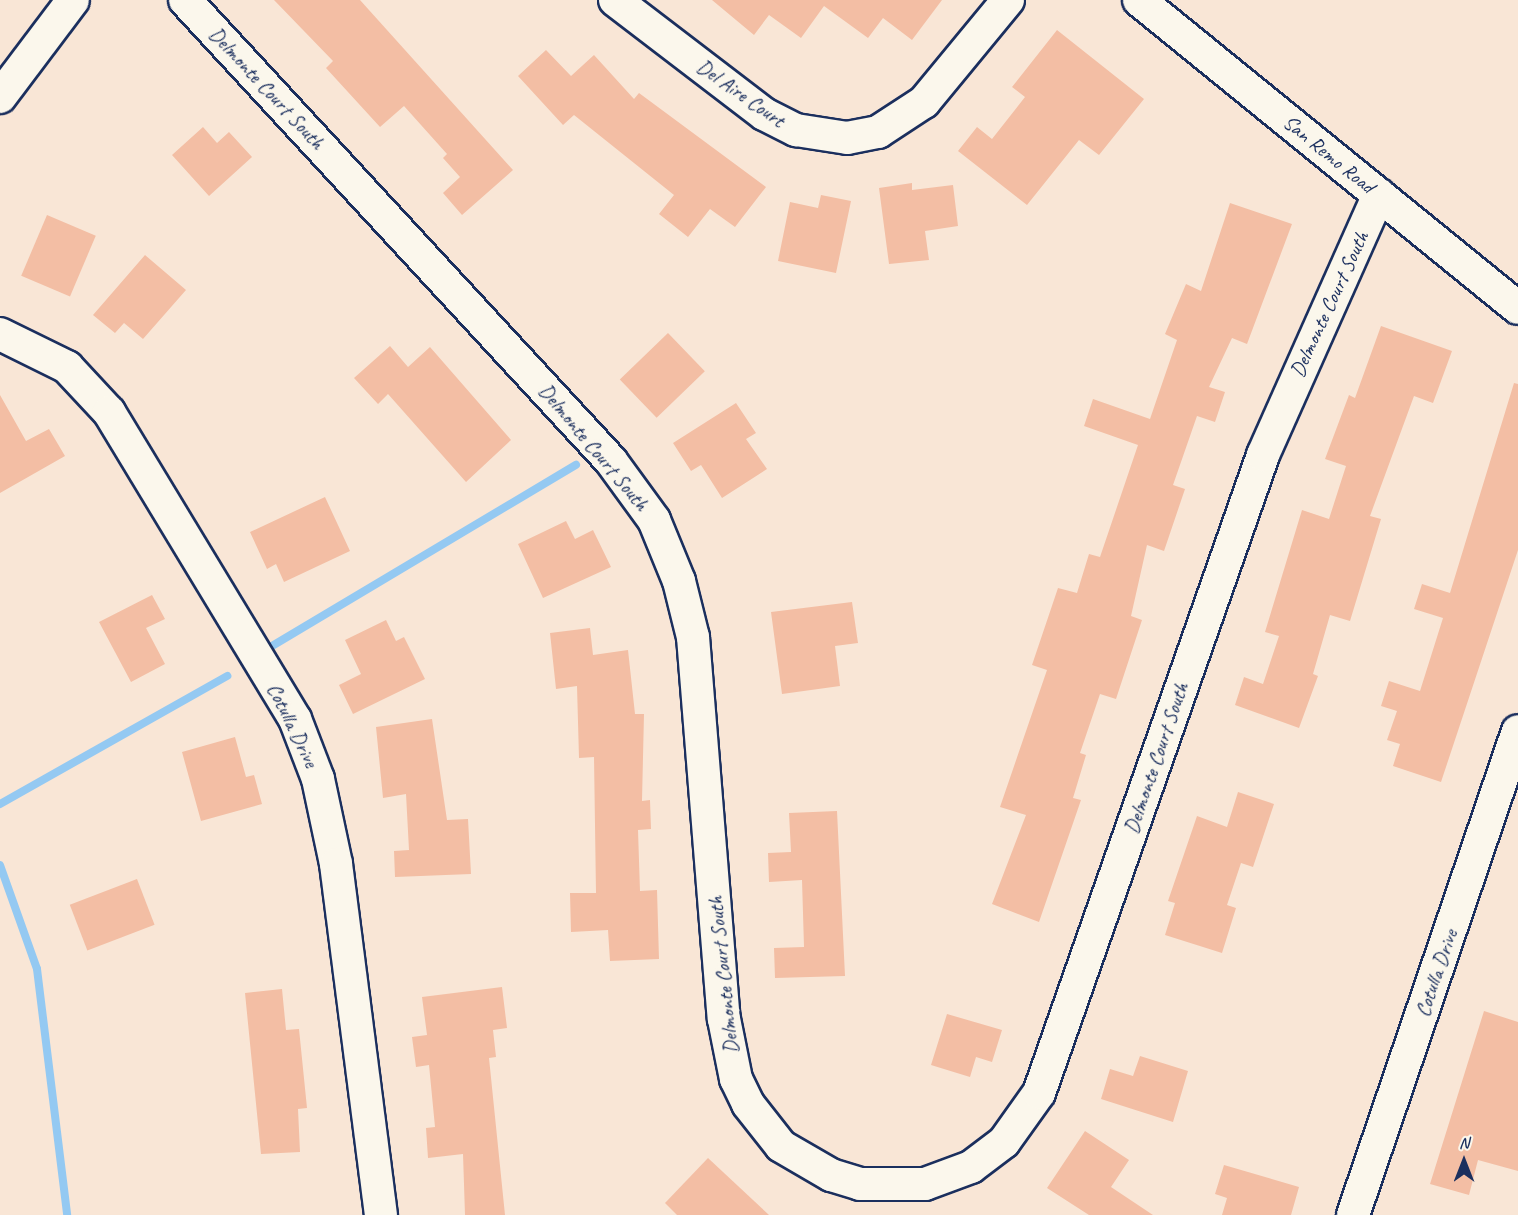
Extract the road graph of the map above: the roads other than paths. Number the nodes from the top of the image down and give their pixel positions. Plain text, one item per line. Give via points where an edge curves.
1 (73, 0) edge
2 (185, 0) edge
3 (615, 0) edge
4 (1008, 0) edge
5 (1139, 0) edge
6 (0, 97) edge
7 (1379, 195) junction
8 (1518, 308) edge
9 (0, 334) edge
10 (1518, 731) edge
11 (381, 1215) edge
12 (1353, 1215) edge

1 - 6 street
2 - 7 street, Delmonte Court South via 611,461 654,520 679,581 693,637 724,1019 733,1070 747,1104 781,1146 831,1175 860,1184 925,1184 971,1167 1004,1142 1039,1093 1263,454
3 - 4 street, Del Aire Court via 764,114 796,130 847,138 878,132 924,102
5 - 7 street, San Remo Road
7 - 8 street, San Remo Road
9 - 11 street, Cotulla Drive via 67,367 109,411 295,719 318,779 336,864
10 - 12 street, Cotulla Drive

